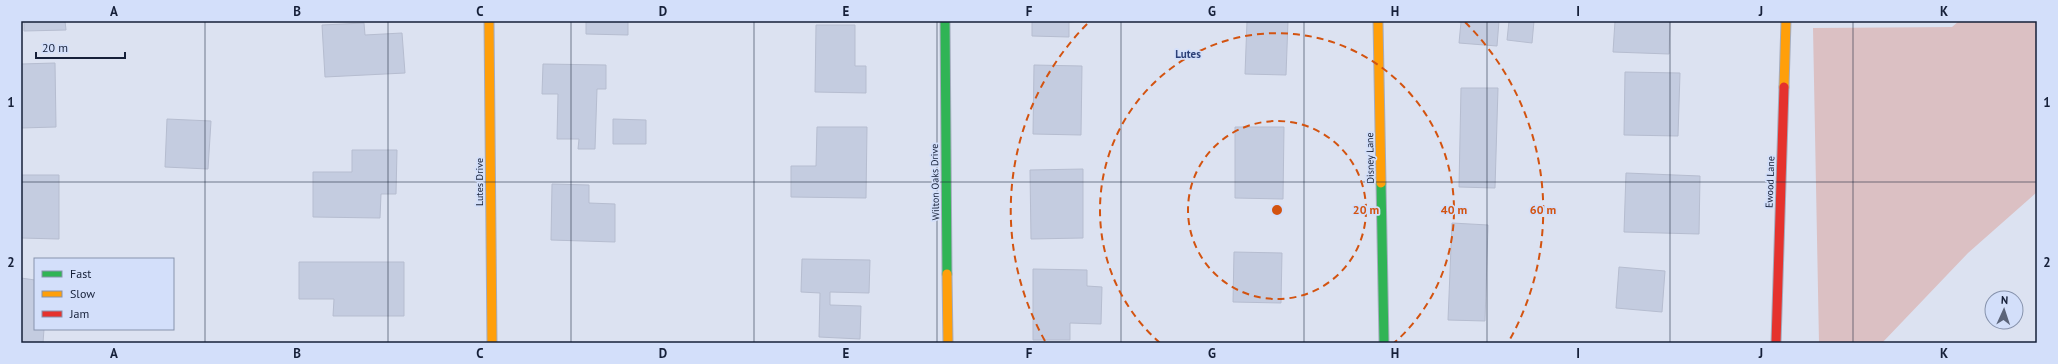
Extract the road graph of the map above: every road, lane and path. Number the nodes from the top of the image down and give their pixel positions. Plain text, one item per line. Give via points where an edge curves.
1 (489, 21) edge
2 (945, 21) edge
3 (1378, 21) edge
4 (1786, 21) edge
5 (492, 343) edge
6 (948, 343) edge
7 (1384, 343) edge
8 (1776, 343) edge

1 - 5 street, Lutes Drive
2 - 6 street, Wilton Oaks Drive
3 - 7 street, Disney Lane
4 - 8 street, Ewood Lane

